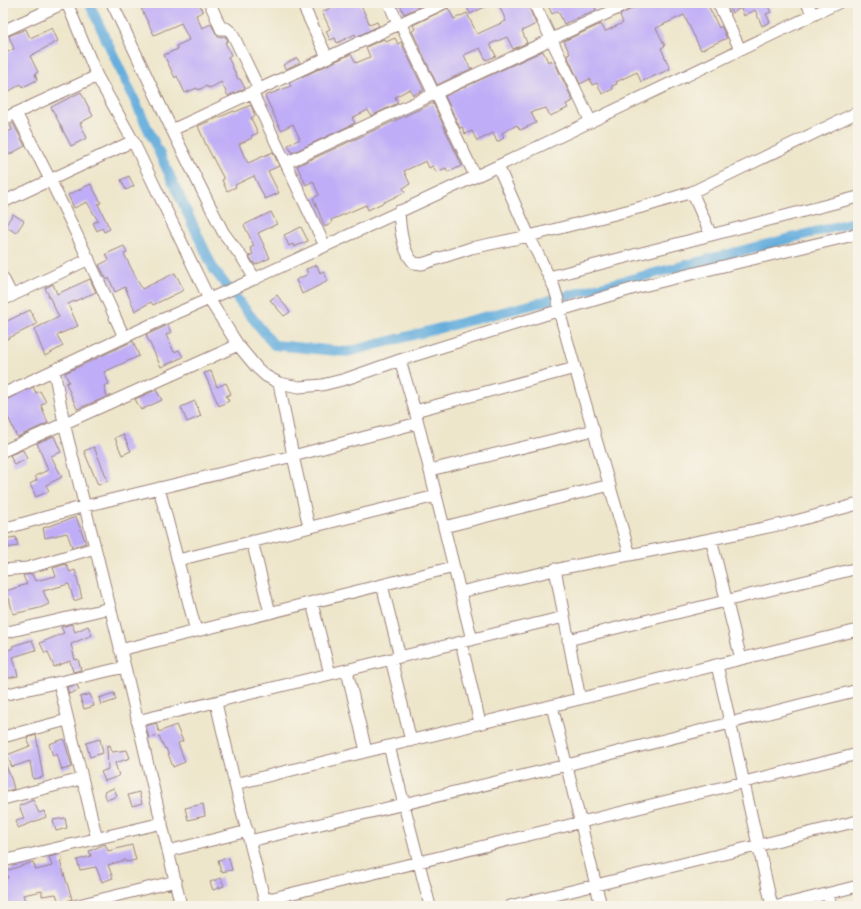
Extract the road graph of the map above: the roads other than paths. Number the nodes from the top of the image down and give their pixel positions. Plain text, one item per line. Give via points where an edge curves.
1 (64, 3) edge
2 (67, 3) edge
3 (112, 3) edge
4 (210, 3) edge
5 (302, 3) edge
6 (389, 3) edge
7 (444, 3) edge
8 (534, 3) edge
9 (718, 3) edge
10 (807, 3) edge
11 (838, 3) edge
12 (626, 4) edge
13 (813, 15) junction
14 (399, 23) junction
15 (3, 31) edge
16 (552, 39) junction
17 (740, 49) junction
18 (327, 57) junction
19 (97, 76) junction
20 (256, 91) junction
21 (435, 94) junction
22 (858, 112) edge
23 (16, 113) junction
24 (3, 119) edge
25 (591, 122) junction
26 (172, 130) junction
27 (133, 141) junction
28 (286, 163) junction
29 (498, 166) junction
30 (475, 176) junction
31 (51, 180) junction
32 (692, 192) junction
33 (858, 197) edge
34 (3, 202) edge
35 (399, 212) junction
36 (858, 234) edge
37 (711, 235) junction
38 (529, 236) junction
39 (325, 246) junction
40 (89, 259) junction
41 (3, 278) edge
42 (255, 279) junction
43 (552, 282) junction
44 (7, 298) edge
45 (209, 299) junction
46 (559, 305) junction
47 (124, 337) junction
48 (238, 345) junction
49 (400, 360) junction
50 (575, 368) junction
51 (54, 370) junction
52 (279, 383) junction
53 (3, 394) edge
54 (415, 411) junction
55 (64, 423) junction
56 (418, 423) junction
57 (594, 430) junction
58 (3, 451) edge
59 (293, 456) junction
60 (430, 470) junction
61 (610, 486) junction
62 (159, 488) junction
63 (436, 496) junction
64 (858, 504) edge
65 (84, 506) junction
66 (309, 527) junction
67 (444, 527) junction
68 (3, 529) edge
69 (711, 539) junction
70 (252, 541) junction
71 (95, 548) junction
72 (630, 555) junction
73 (178, 560) junction
74 (454, 567) junction
75 (858, 568) edge
76 (3, 570) edge
77 (555, 570) junction
78 (382, 585) junction
79 (460, 592) junction
80 (727, 601) junction
81 (312, 602) junction
82 (110, 608) junction
83 (270, 613) junction
84 (564, 617) junction
85 (858, 630) edge
86 (196, 632) junction
87 (3, 633) edge
88 (568, 640) junction
89 (466, 641) junction
90 (120, 650) junction
91 (396, 658) junction
92 (741, 659) junction
93 (718, 665) junction
94 (125, 667) junction
95 (347, 671) junction
96 (330, 674) junction
97 (59, 683) junction
98 (858, 690) edge
99 (3, 695) edge
100 (580, 699) junction
101 (216, 703) junction
102 (552, 706) junction
103 (67, 720) junction
104 (137, 721) junction
105 (480, 723) junction
106 (730, 723) junction
107 (3, 737) edge
108 (410, 741) junction
109 (389, 746) junction
110 (366, 751) junction
111 (858, 754) edge
112 (567, 765) junction
113 (82, 778) junction
114 (744, 782) junction
115 (235, 784) junction
116 (3, 799) edge
117 (404, 803) junction
118 (858, 821) edge
119 (581, 822) junction
120 (162, 823) junction
121 (249, 836) junction
122 (97, 839) junction
123 (758, 846) junction
124 (168, 850) junction
125 (3, 861) edge
126 (419, 862) junction
127 (176, 881) junction
128 (596, 885) junction
129 (858, 886) edge
130 (828, 894) junction
131 (266, 903) edge
132 (74, 906) edge
133 (181, 906) edge
134 (430, 906) edge
135 (510, 906) edge
136 (601, 906) edge
137 (772, 906) edge
138 (778, 906) edge
139 (831, 906) edge

1 - 15 street
2 - 19 street
3 - 26 street
4 - 20 street via 222,29 226,28 232,33
5 - 18 street
6 - 14 street
7 - 14 street
8 - 16 street
9 - 17 street
10 - 13 street
11 - 13 street
12 - 16 street
13 - 17 street
14 - 18 street
14 - 21 street
16 - 21 street
16 - 25 street
17 - 25 street
18 - 20 street
19 - 23 street
19 - 27 street
20 - 26 street
20 - 28 street
21 - 28 street
21 - 30 street
22 - 32 street
23 - 24 street
23 - 31 street
25 - 29 street
26 - 42 street via 223,232
27 - 31 street
27 - 45 street
28 - 39 street
29 - 30 street
29 - 38 street
30 - 35 street
31 - 34 street
31 - 40 street
32 - 37 street
32 - 38 street
33 - 37 street
35 - 38 street via 406,249 411,260 418,264 471,248
35 - 39 street
36 - 46 street
37 - 43 street
38 - 43 street
39 - 42 street
40 - 44 street
40 - 47 street
41 - 44 street
42 - 45 street
43 - 46 street
45 - 47 street
45 - 48 street
46 - 49 street
46 - 50 street
47 - 51 street
48 - 52 street via 266,376
48 - 55 street
49 - 52 street via 346,379 322,384 299,387
49 - 54 street
50 - 54 street
50 - 57 street
51 - 53 street
51 - 55 street
52 - 59 street
54 - 56 street
55 - 58 street
55 - 65 street
56 - 59 street
56 - 60 street
57 - 60 street
57 - 61 street
59 - 62 street
59 - 66 street
60 - 63 street
61 - 67 street
61 - 72 street
62 - 65 street
62 - 73 street
63 - 66 street
63 - 67 street
64 - 69 street via 792,522
65 - 68 street
65 - 71 street
66 - 70 street
67 - 74 street
69 - 72 street
69 - 80 street
70 - 73 street
70 - 83 street
71 - 76 street via 33,566
71 - 82 street
72 - 77 street
73 - 86 street
74 - 78 street
74 - 79 street
75 - 80 street
77 - 79 street
77 - 84 street
78 - 81 street
78 - 91 street
79 - 89 street
80 - 88 street
80 - 92 street
81 - 83 street
81 - 96 street
82 - 87 street
82 - 90 street
83 - 86 street
84 - 88 street
84 - 89 street
85 - 92 street
86 - 90 street
88 - 100 street
89 - 91 street
89 - 105 street
90 - 94 street
91 - 95 street
91 - 108 street
92 - 93 street
93 - 100 street
93 - 106 street
94 - 97 street
94 - 104 street
95 - 96 street
95 - 110 street
96 - 101 street
97 - 99 street
97 - 103 street
98 - 106 street
100 - 102 street
101 - 104 street
101 - 115 street
102 - 105 street
102 - 112 street
103 - 107 street
103 - 113 street
104 - 120 street
105 - 108 street
106 - 112 street
106 - 114 street
108 - 109 street
109 - 110 street
109 - 117 street
110 - 115 street
111 - 114 street
112 - 117 street
112 - 119 street
113 - 116 street
113 - 122 street
114 - 119 street
114 - 123 street
115 - 121 street
117 - 121 street
117 - 126 street
118 - 123 street
119 - 126 street
119 - 128 street
120 - 122 street
120 - 124 street
121 - 124 street
121 - 131 street
122 - 125 street
123 - 128 street
123 - 137 street
124 - 127 street
126 - 131 street
126 - 134 street
127 - 132 street
127 - 133 street
128 - 135 street
128 - 136 street
129 - 130 street
130 - 138 street
130 - 139 street

